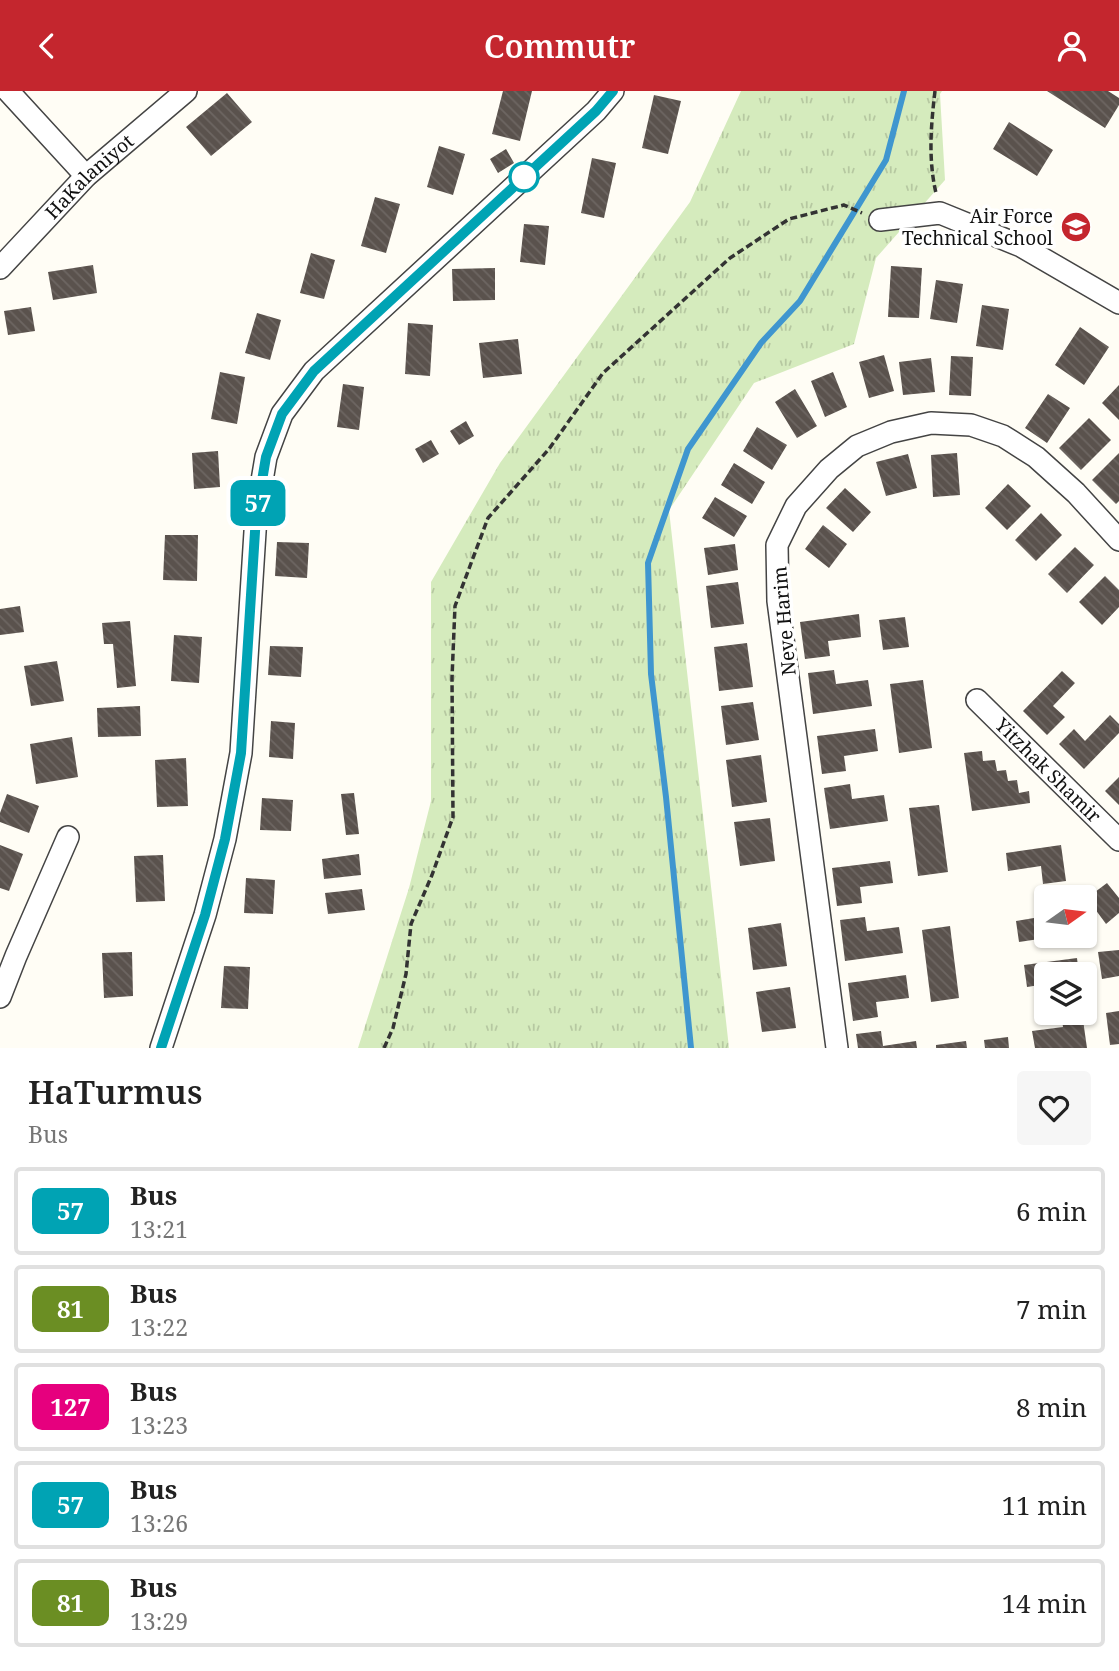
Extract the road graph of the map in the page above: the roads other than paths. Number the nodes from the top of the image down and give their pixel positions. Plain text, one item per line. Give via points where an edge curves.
1 (8, 91) edge
2 (186, 91) edge
3 (613, 91) edge
4 (86, 176) junction
5 (880, 220) road end
6 (0, 268) edge
7 (1119, 303) edge
8 (1119, 540) edge
9 (977, 701) dead end
10 (68, 837) dead end
11 (1119, 840) edge
12 (0, 997) edge
13 (161, 1048) edge
14 (837, 1048) edge

1 - 4 street
2 - 4 street, HaKalaniyot
3 - 13 street via 314,371 282,414 266,457 256,516 241,753 225,839
4 - 6 street, HaKalaniyot
5 - 7 street via 940,213 1021,246
8 - 14 street, Neve Harim via 1036,457 1003,436 971,425 930,423 857,446 796,506 778,545 778,601
9 - 11 street, Yitzhak Shamir
10 - 12 street

